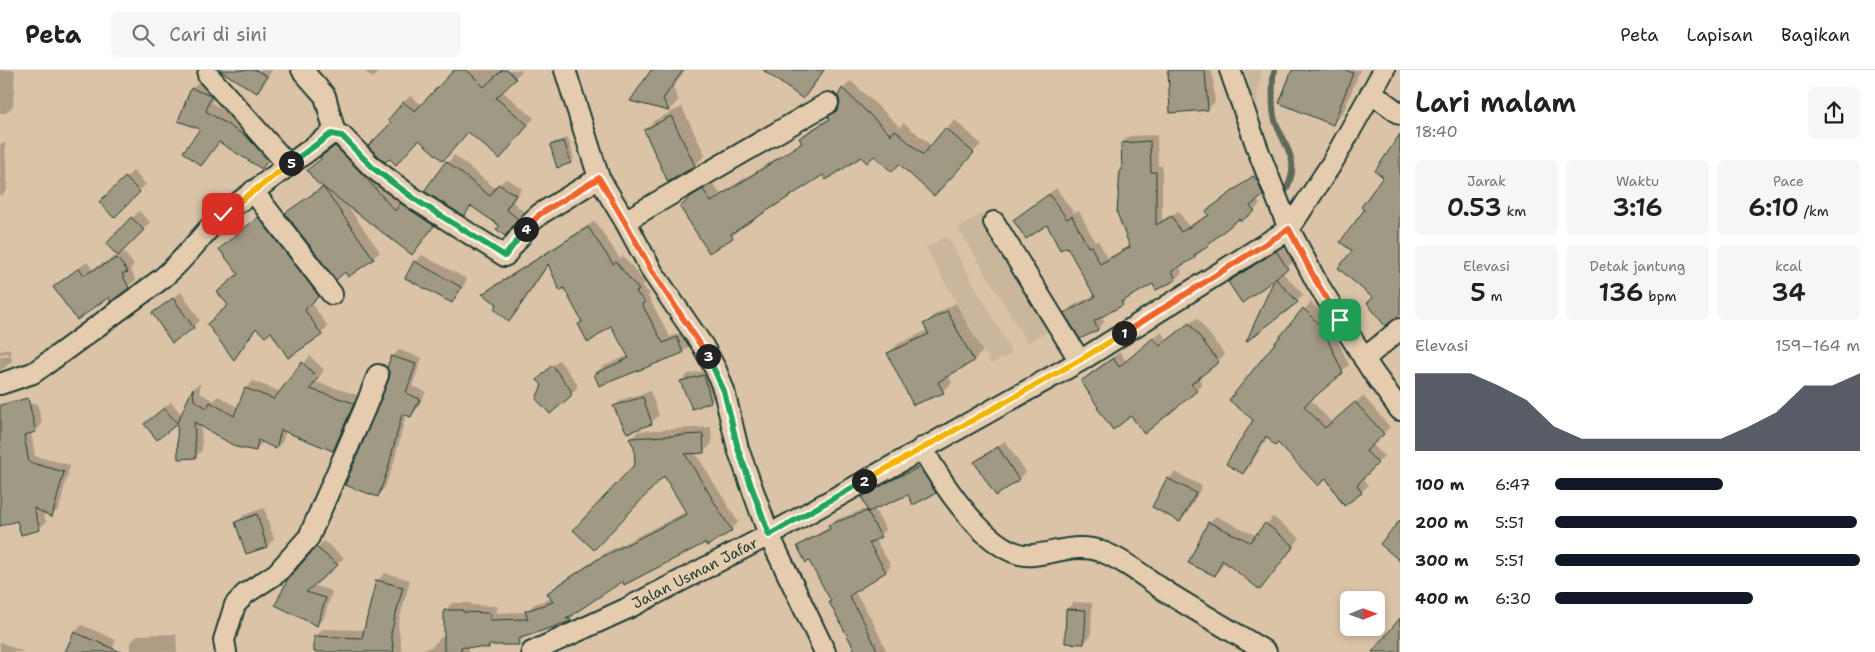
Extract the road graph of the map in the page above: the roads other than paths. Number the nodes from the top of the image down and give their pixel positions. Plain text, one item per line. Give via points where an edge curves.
1 (302, 70) edge
2 (565, 70) edge
3 (1230, 70) edge
4 (1384, 70) edge
5 (208, 75) dead end
6 (1372, 93) junction
7 (828, 102) dead end
8 (1400, 114) edge
9 (335, 133) junction
10 (288, 165) junction
11 (599, 178) junction
12 (253, 191) junction
13 (625, 222) junction
14 (994, 222) dead end
15 (1289, 229) junction
16 (332, 294) dead end
17 (1400, 329) edge
18 (1364, 359) junction
19 (1080, 360) junction
20 (378, 376) dead end
21 (0, 384) edge
22 (1400, 410) edge
23 (922, 448) junction
24 (769, 535) junction
25 (226, 652) edge
26 (532, 652) edge
27 (825, 652) edge
28 (1266, 652) edge

1 - 9 street via 325,96
2 - 11 street
3 - 15 street
4 - 6 street, Jalan Usman Jafar
5 - 10 street
6 - 8 street
6 - 15 street, Jalan Usman Jafar
7 - 13 street
9 - 10 street
9 - 11 street via 342,136 373,168 416,200 505,256 540,214
10 - 12 street
11 - 13 street
12 - 16 street
12 - 21 street via 210,226 160,280 33,373
13 - 24 street via 653,273 716,370 738,449
14 - 19 street
15 - 18 street via 1316,281
15 - 19 street, Jalan Usman Jafar
17 - 18 street
18 - 22 street
19 - 23 street, Jalan Usman Jafar
20 - 25 street via 309,537 276,574 246,594 235,606 224,640
23 - 24 street, Jalan Usman Jafar
23 - 28 street via 948,490 979,528 1001,545 1018,554 1031,556 1070,549 1100,551
24 - 26 street, Jalan Usman Jafar via 626,609
24 - 27 street

